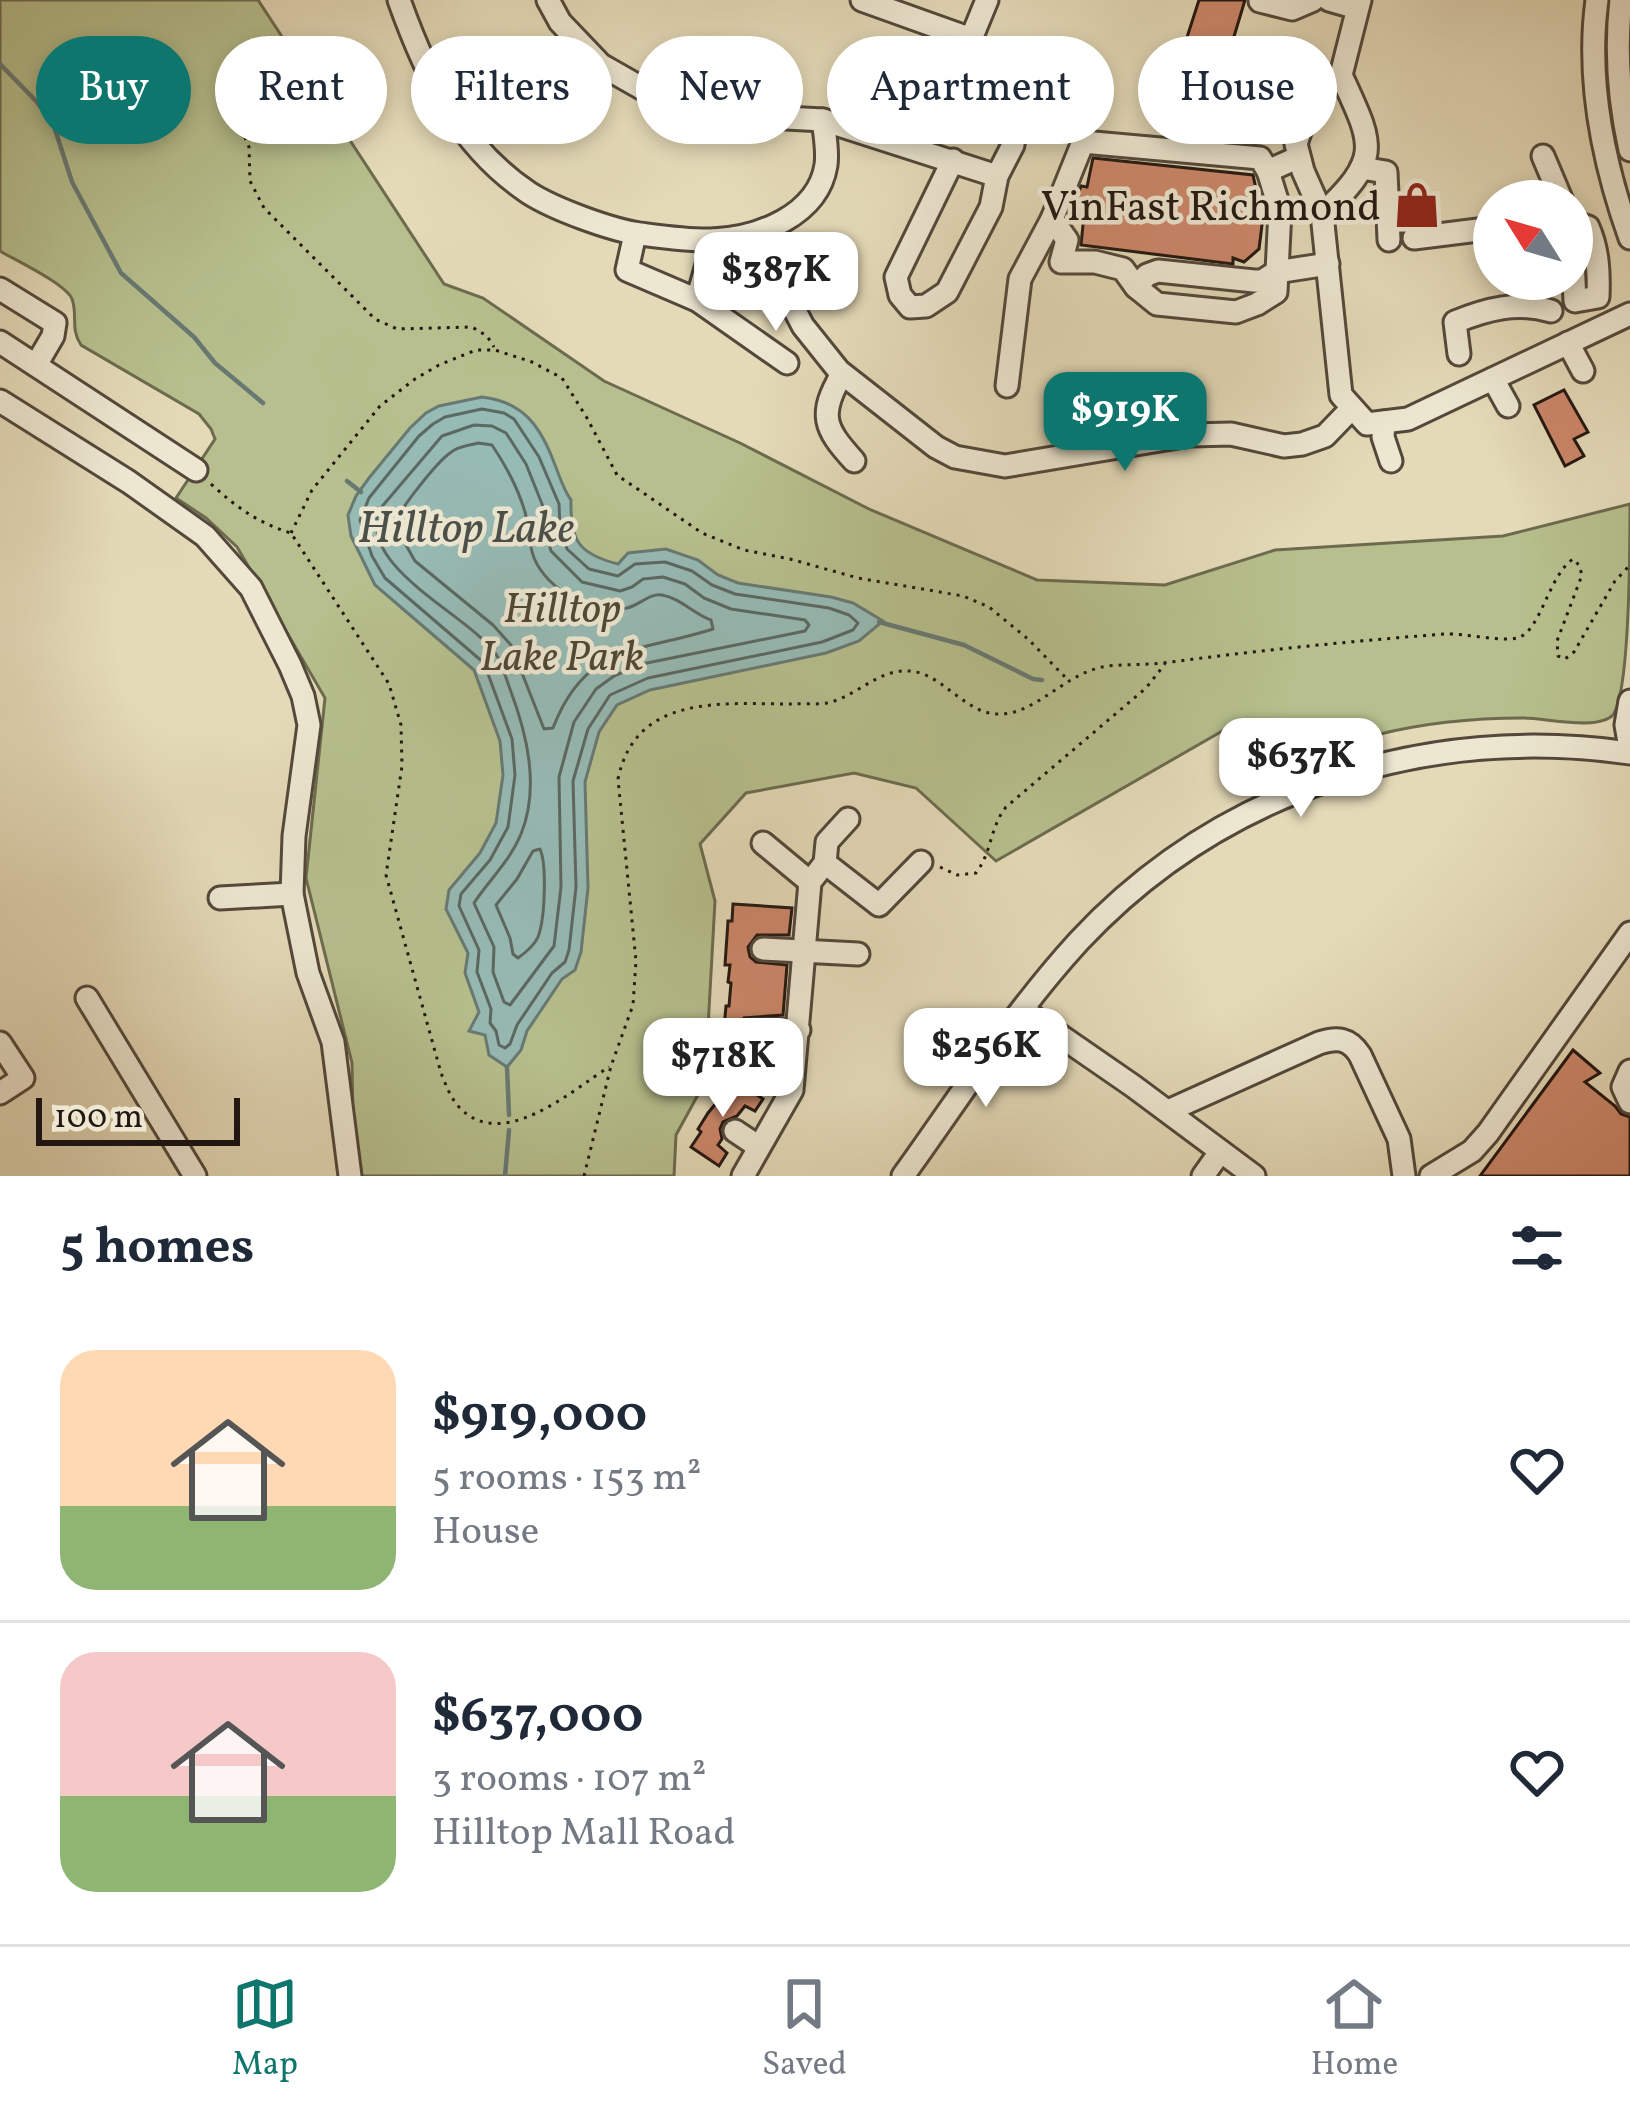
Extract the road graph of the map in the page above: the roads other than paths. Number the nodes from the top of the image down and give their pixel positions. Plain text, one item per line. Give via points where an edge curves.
1 (399, 0) edge
2 (548, 0) edge
3 (862, 0) edge
4 (987, 0) edge
5 (1313, 0) edge
6 (1329, 0) edge
7 (1597, 0) edge
8 (1621, 0) edge
9 (1260, 1) edge
10 (1359, 4) edge
11 (963, 36) edge
12 (972, 36) edge
13 (1341, 75) junction
14 (824, 120) junction
15 (1013, 144) edge
16 (1630, 150) edge
17 (1543, 156) dead end
18 (1299, 157) junction
19 (953, 160) junction
20 (1361, 168) junction
21 (1268, 171) junction
22 (998, 176) junction
23 (1553, 180) edge
24 (1322, 214) junction
25 (1052, 219) junction
26 (766, 230) junction
27 (1473, 231) edge
28 (635, 234) junction
29 (1593, 237) edge
30 (1414, 238) dead end
31 (1630, 238) edge
32 (714, 240) junction
33 (1389, 240) dead end
34 (1328, 264) junction
35 (1276, 272) junction
36 (1136, 287) junction
37 (0, 289) edge
38 (1593, 298) edge
39 (698, 300) junction
40 (1551, 310) dead end
41 (1630, 314) edge
42 (0, 342) edge
43 (1568, 343) junction
44 (1459, 353) dead end
45 (787, 363) dead end
46 (36, 364) junction
47 (1583, 371) dead end
48 (842, 374) junction
49 (1493, 379) junction
50 (1006, 386) dead end
51 (0, 401) edge
52 (1508, 406) dead end
53 (1352, 409) junction
54 (1384, 422) junction
55 (854, 461) dead end
56 (1391, 461) dead end
57 (196, 470) road end
58 (1630, 701) edge
59 (1630, 750) edge
60 (848, 818) dead end
61 (763, 843) dead end
62 (921, 862) road end
63 (825, 863) junction
64 (810, 882) junction
65 (292, 894) junction
66 (220, 898) dead end
67 (1630, 934) edge
68 (763, 949) dead end
69 (805, 951) junction
70 (858, 954) dead end
71 (87, 998) dead end
72 (1023, 1010) junction
73 (799, 1030) junction
74 (751, 1031) dead end
75 (0, 1043) edge
76 (1630, 1071) edge
77 (0, 1093) edge
78 (1630, 1102) edge
79 (1168, 1111) junction
80 (736, 1131) dead end
81 (759, 1147) junction
82 (1220, 1152) junction
83 (195, 1176) edge
84 (350, 1176) edge
85 (743, 1176) edge
86 (903, 1176) edge
87 (1203, 1176) edge
88 (1254, 1176) edge
89 (1404, 1176) edge
90 (1430, 1176) edge

1 - 28 street via 453,120 489,160 531,194
2 - 14 street via 601,65 666,102 710,114
3 - 11 street
4 - 12 street
5 - 9 street via 1292,9
6 - 10 street
7 - 31 street via 1598,125
8 - 16 street via 1618,74
10 - 13 street
13 - 18 street via 1305,117
13 - 20 street via 1366,131
14 - 19 street
14 - 26 street via 826,168 818,186 793,217
15 - 22 street
17 - 23 street
18 - 21 street
18 - 24 street
19 - 22 street
19 - 22 street via 896,277 910,307 946,292 991,207
20 - 24 street
20 - 33 street via 1386,172
21 - 25 street via 1260,158 1084,142
21 - 35 street via 1280,210
24 - 34 street
25 - 36 street via 1067,240 1060,262 1124,269
25 - 50 street via 1020,279
26 - 32 street
26 - 48 street via 803,326
27 - 30 street
28 - 32 street
28 - 39 street via 627,270
29 - 38 street via 1600,273
32 - 39 street
34 - 35 street
34 - 53 street via 1341,394
35 - 36 street via 1254,281 1159,271
35 - 36 street via 1276,292 1236,312 1156,304
37 - 46 street via 55,323
39 - 45 street
40 - 44 street via 1530,304 1455,322
41 - 43 street
42 - 46 street
43 - 47 street
43 - 49 street
46 - 57 street
48 - 53 street via 936,447 1005,466 1190,435 1302,444 1325,436
48 - 55 street via 827,416
49 - 52 street
49 - 54 street via 1408,419
51 - 65 street via 205,536 250,588 303,695 309,725
53 - 54 street via 1367,424
54 - 56 street
58 - 59 street
59 - 72 street via 1452,750 1352,772 1273,801 1130,892
60 - 63 street via 827,842
61 - 64 street
62 - 63 street via 880,904
63 - 64 street
64 - 69 street
65 - 66 street
65 - 84 street via 333,1042
67 - 90 street via 1488,1133
68 - 69 street
69 - 70 street
69 - 73 street
71 - 83 street
72 - 79 street
72 - 86 street
73 - 74 street
73 - 81 street via 792,1090
75 - 77 street via 23,1078
76 - 78 street via 1623,1087
79 - 82 street
79 - 89 street via 1342,1040 1360,1054 1399,1139
80 - 81 street
81 - 85 street
82 - 87 street
82 - 88 street

